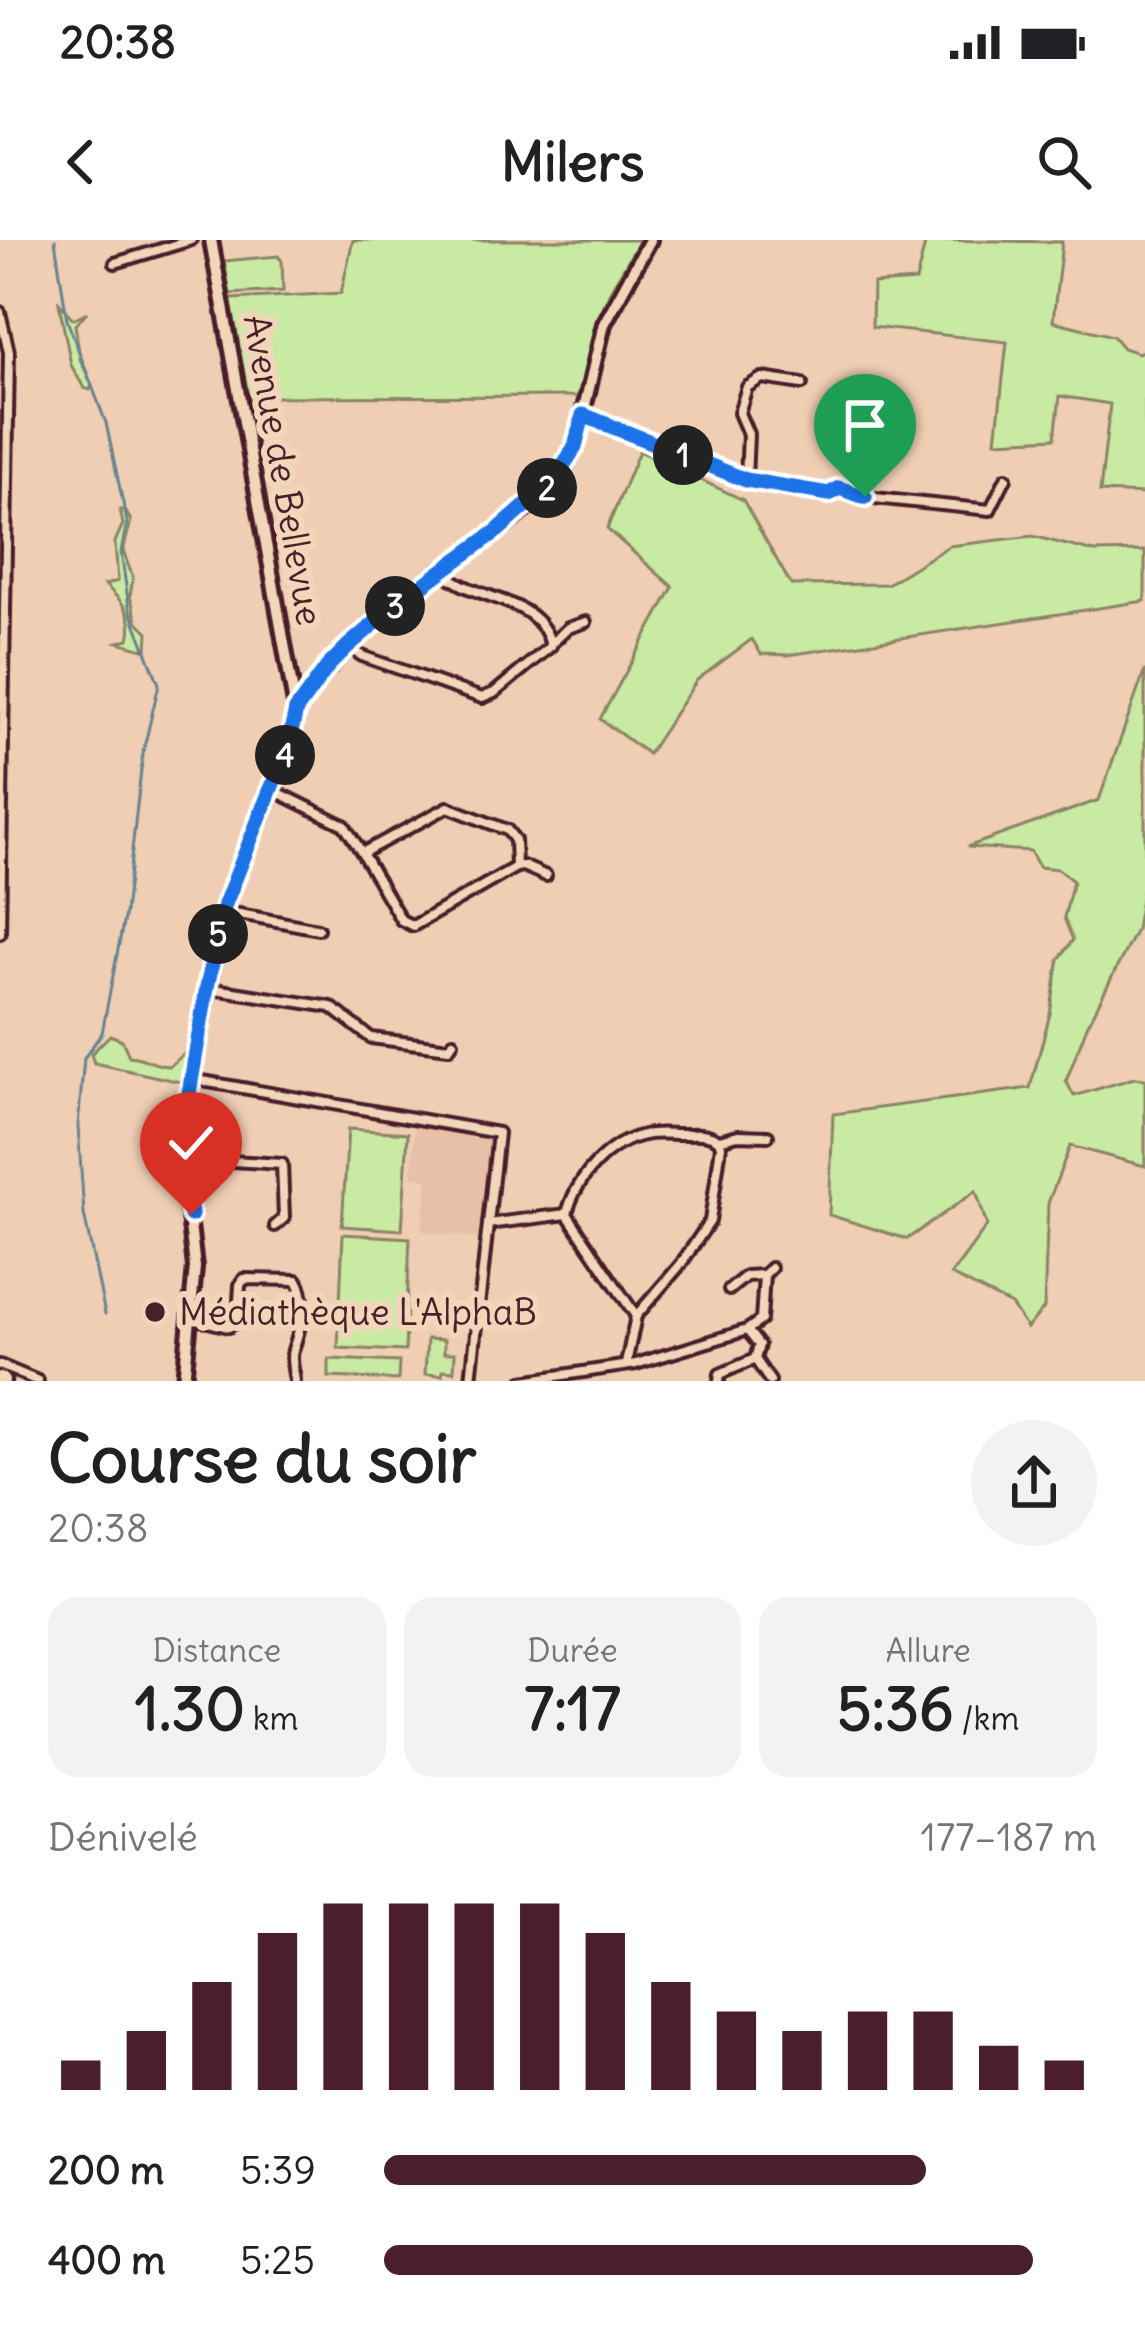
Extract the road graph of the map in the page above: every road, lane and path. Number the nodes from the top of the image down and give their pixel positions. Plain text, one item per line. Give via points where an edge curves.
1 (191, 240) edge
2 (211, 240) edge
3 (650, 240) edge
4 (115, 263) dead end
5 (0, 312) edge
6 (802, 384) dead end
7 (583, 415) junction
8 (1006, 478) dead end
9 (746, 480) junction
10 (441, 571) junction
11 (586, 622) dead end
12 (552, 643) junction
13 (348, 646) junction
14 (328, 666) junction
15 (296, 679) junction
16 (310, 690) junction
17 (296, 710) junction
18 (1, 740) edge
19 (271, 789) junction
20 (362, 853) junction
21 (516, 867) junction
22 (546, 876) dead end
23 (224, 911) junction
24 (318, 929) dead end
25 (0, 934) edge
26 (207, 987) junction
27 (453, 1042) dead end
28 (191, 1079) junction
29 (768, 1136) dead end
30 (719, 1140) junction
31 (182, 1158) junction
32 (567, 1214) junction
33 (489, 1220) junction
34 (275, 1226) dead end
35 (729, 1290) dead end
36 (636, 1316) junction
37 (192, 1318) junction
38 (747, 1330) junction
39 (755, 1359) junction
40 (626, 1364) junction
41 (0, 1366) edge
42 (466, 1380) edge
43 (38, 1381) edge
44 (181, 1381) edge
45 (295, 1381) edge
46 (523, 1381) edge
47 (719, 1381) edge
48 (770, 1381) edge

1 - 4 street
2 - 15 street, Avenue de Bellevue
3 - 7 street via 604,324
5 - 18 street via 9,352
6 - 9 street via 762,379 747,387 739,413 748,434
7 - 9 street
7 - 10 street via 554,481
8 - 9 street via 990,510
10 - 12 street via 523,606
10 - 13 street
11 - 12 street
12 - 13 street via 482,698
13 - 14 street
14 - 15 street
14 - 16 street
15 - 16 street
15 - 17 street, Avenue de Bellevue
16 - 17 street
17 - 19 street
18 - 25 street
19 - 20 street via 344,825
19 - 23 street
20 - 21 street via 448,807 512,834
20 - 21 street via 401,920 413,926
21 - 22 street
23 - 24 street
23 - 26 street
26 - 27 street via 331,1007 371,1038 448,1048
26 - 28 street
28 - 31 street
28 - 33 street via 498,1133
29 - 30 street
30 - 32 street via 646,1134 626,1141 595,1164
30 - 36 street via 710,1221
31 - 34 street via 282,1164 284,1218
31 - 37 street via 195,1267
32 - 33 street
32 - 36 street
33 - 42 street
35 - 38 street via 767,1271 761,1319
36 - 40 street
37 - 44 street
37 - 45 street via 229,1327 244,1279 297,1280 303,1295
38 - 39 street via 759,1345
38 - 40 street
39 - 47 street
39 - 48 street
40 - 46 street
41 - 43 street

